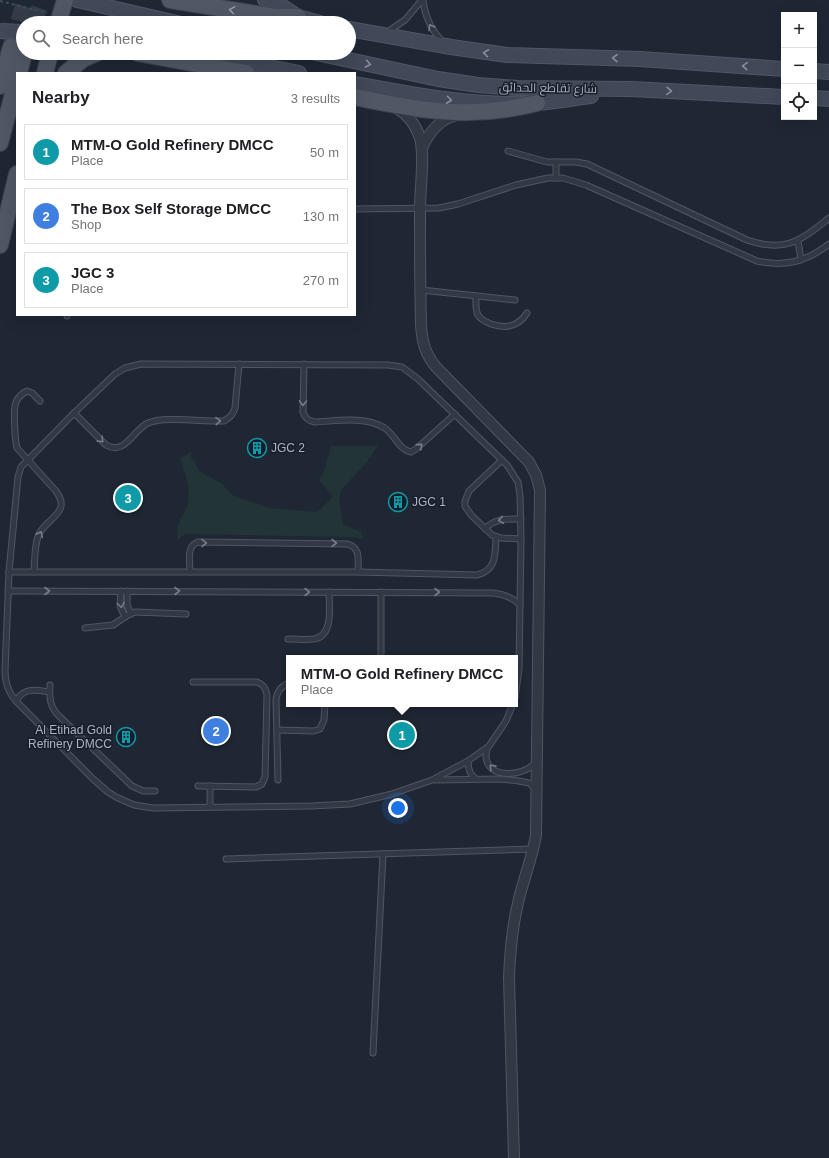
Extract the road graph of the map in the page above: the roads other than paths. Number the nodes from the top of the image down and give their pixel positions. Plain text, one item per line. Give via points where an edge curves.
1 (65, 0) edge
2 (77, 0) edge
3 (170, 0) edge
4 (265, 0) edge
5 (422, 0) edge
6 (60, 16) edge
7 (147, 16) edge
8 (269, 16) edge
9 (296, 16) edge
10 (356, 30) edge
11 (0, 31) edge
12 (16, 32) edge
13 (382, 35) junction
14 (451, 47) junction
15 (16, 52) tunnel mouth
16 (18, 60) tunnel mouth
17 (48, 60) edge
18 (82, 60) edge
19 (175, 60) edge
20 (235, 60) edge
21 (349, 60) edge
22 (781, 69) edge
23 (817, 71) edge
24 (19, 72) edge
25 (45, 72) edge
26 (67, 72) edge
27 (241, 72) edge
28 (293, 72) edge
29 (829, 72) edge
30 (16, 83) edge
31 (356, 84) edge
32 (0, 86) edge
33 (630, 89) junction
34 (356, 97) edge
35 (781, 97) edge
36 (817, 98) edge
37 (829, 99) edge
38 (537, 103) junction
39 (391, 104) junction
40 (462, 113) junction
41 (0, 143) edge
42 (422, 148) junction
43 (508, 151) dead end
44 (556, 162) junction
45 (16, 178) edge
46 (556, 178) junction
47 (356, 208) edge
48 (420, 209) junction
49 (829, 218) edge
50 (798, 241) junction
51 (829, 244) edge
52 (0, 245) edge
53 (801, 260) junction
54 (420, 290) junction
55 (476, 296) junction
56 (515, 300) dead end
57 (527, 314) dead end
58 (239, 364) junction
59 (304, 364) junction
60 (40, 401) dead end
61 (74, 413) junction
62 (455, 414) junction
63 (27, 460) junction
64 (502, 460) junction
65 (521, 519) junction
66 (485, 529) junction
67 (496, 537) junction
68 (521, 539) junction
69 (9, 572) junction
70 (34, 572) junction
71 (190, 572) junction
72 (358, 572) junction
73 (8, 591) junction
74 (124, 591) junction
75 (329, 592) junction
76 (381, 592) junction
77 (520, 605) junction
78 (131, 614) junction
79 (186, 614) dead end
80 (125, 617) junction
81 (85, 628) dead end
82 (288, 639) dead end
83 (380, 655) edge
84 (517, 655) edge
85 (193, 682) dead end
86 (50, 685) dead end
87 (286, 685) edge
88 (49, 692) junction
89 (16, 701) junction
90 (325, 707) edge
91 (512, 707) edge
92 (277, 730) junction
93 (489, 746) junction
94 (468, 761) junction
95 (537, 761) junction
96 (507, 777) junction
97 (477, 779) junction
98 (278, 780) dead end
99 (432, 780) junction
100 (198, 786) dead end
101 (210, 786) junction
102 (537, 790) junction
103 (155, 791) dead end
104 (210, 807) junction
105 (534, 849) junction
106 (383, 854) junction
107 (226, 859) dead end
108 (373, 1053) dead end
109 (514, 1158) edge

1 - 6 main road
2 - 7 main road
8 -> 3 main road
4 - 9 main road
5 - 13 lane via 405,20
14 -> 5 lane via 430,27
10 - 13 main road
11 - 12 main road, bridge
13 - 14 main road
22 -> 14 main road via 640,59 514,56
15 - 32 main road
16 - 24 main road
17 - 25 main road
18 - 26 main road
19 - 27 main road
20 - 28 main road
21 -> 33 main road, شارع تقاطع الحدائق via 478,85
23 - 29 main road
30 - 41 main road
31 -> 38 main road via 473,102
33 -> 35 main road, شارع تقاطع الحدائق
33 - 38 main road
34 - 39 main road
36 - 37 main road
38 - 40 main road via 506,110
39 - 40 main road via 426,111
39 - 42 street via 409,118
40 - 42 street via 437,125 425,139
42 - 48 street
43 - 44 lane
44 - 46 lane
44 - 50 lane via 576,162 594,167 755,243 777,245
45 - 52 main road
46 - 48 lane via 516,185 448,207
46 - 53 lane via 586,185 757,261 779,264
47 - 48 lane
48 - 54 street
49 - 50 lane
50 - 53 lane
51 - 53 lane
54 - 55 lane
54 - 95 street via 421,334 430,360 529,462 539,482
55 - 56 lane
55 - 57 lane via 478,314 484,321 499,327 515,325
58 - 59 lane
58 - 61 lane via 130,366 115,374
61 -> 58 lane via 111,448 122,447 142,427 152,422 224,421 234,413
59 - 62 lane via 402,367 413,374
59 -> 62 lane via 303,412 309,420 363,420 373,423 386,429 403,448 411,452
60 - 63 lane via 27,391 18,398 15,406 16,445
61 - 63 lane
62 - 64 lane
63 - 69 lane via 21,467 18,477
70 -> 63 lane via 38,537 42,529 57,514 61,502 58,494
64 - 65 lane via 518,482
64 - 66 lane via 469,491 465,501 467,511
65 -> 66 lane via 497,520
65 - 68 lane
66 - 67 lane
67 - 68 lane
67 - 72 lane via 493,565 484,574
68 - 77 lane
69 - 70 lane
69 - 73 lane
70 - 71 lane
71 - 72 lane
71 -> 72 lane via 190,549 198,542 347,544 357,550
73 -> 74 lane
73 - 89 lane via 5,677 8,690
74 -> 75 lane
74 - 78 lane
74 -> 80 lane via 120,606
75 - 76 lane
75 - 82 lane via 328,625 323,634 315,639
76 -> 77 lane via 493,592 511,597
76 - 83 lane
77 - 84 lane
78 - 79 lane
78 - 80 lane
80 - 81 lane via 113,625
85 - 101 lane via 256,682 263,685 267,691 262,784 256,787
86 - 88 lane
87 - 92 lane via 277,695
88 - 89 lane via 28,690
88 - 103 lane via 55,711 128,782 143,791
89 - 104 lane via 93,779 116,797 143,807
90 - 92 lane via 320,729
91 - 93 lane via 506,721
92 - 98 lane
93 - 94 lane
96 -> 93 lane via 489,766 486,758
94 - 97 lane via 469,770
94 - 99 lane
95 - 96 lane via 527,770
95 - 102 street
96 - 97 lane
96 - 102 lane via 529,783
97 - 99 lane
99 - 104 lane via 392,794 350,804
100 - 101 lane
101 - 104 lane
102 - 105 street
105 - 106 lane
105 - 109 street via 518,902 510,952
106 - 107 lane
106 - 108 lane

